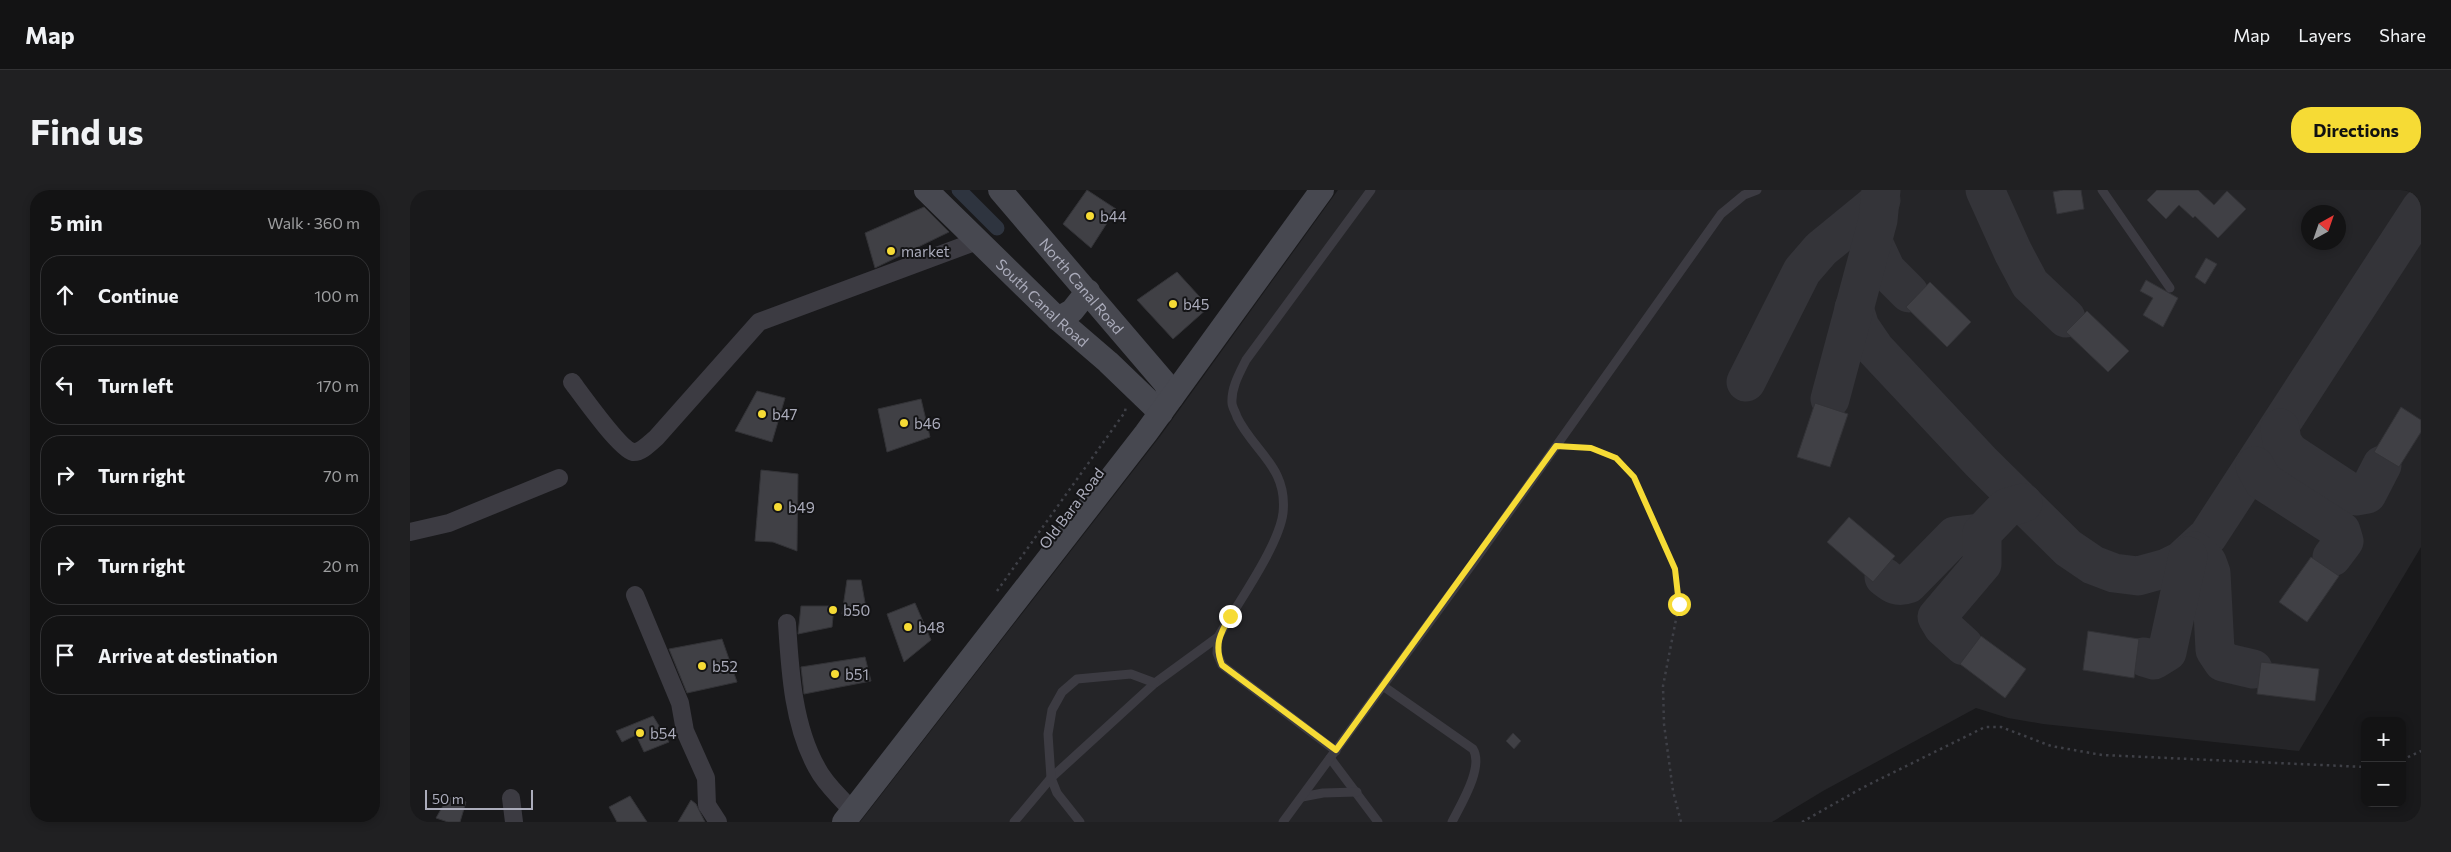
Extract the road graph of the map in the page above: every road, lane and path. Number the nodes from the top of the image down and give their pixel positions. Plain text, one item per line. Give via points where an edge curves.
1 (926, 190) edge
2 (1000, 190) edge
3 (1305, 190) edge
4 (1322, 190) edge
5 (1371, 190) edge
6 (1757, 190) edge
7 (2102, 190) edge
8 (977, 241) junction
9 (2170, 288) dead end
10 (1088, 291) junction
11 (1058, 320) junction
12 (1126, 379) junction
13 (572, 382) dead end
14 (1162, 399) junction
15 (1556, 446) junction
16 (559, 478) dead end
17 (410, 532) edge
18 (996, 593) dead end
19 (635, 596) dead end
20 (787, 623) dead end
21 (1218, 637) junction
22 (1155, 683) junction
23 (1383, 686) junction
24 (1336, 750) junction
25 (2421, 751) edge
26 (1330, 758) junction
27 (2406, 758) edge
28 (2361, 767) edge
29 (1051, 778) junction
30 (1358, 792) junction
31 (1302, 797) junction
32 (511, 798) dead end
33 (841, 816) edge
34 (514, 822) edge
35 (718, 822) edge
36 (1014, 822) edge
37 (1080, 822) edge
38 (1283, 822) edge
39 (1378, 822) edge
40 (1452, 822) edge
41 (1681, 822) edge
42 (1802, 822) edge

1 - 8 main road, South Canal Road
2 - 10 main road, North Canal Road
3 - 14 main road, Old Bara Road
4 - 14 main road
5 - 21 lane via 1246,360 1234,383 1232,404 1242,427 1275,468 1284,512 1279,533
6 - 15 lane via 1744,195 1721,214
7 - 9 lane
8 - 11 main road, South Canal Road
8 - 13 street via 759,322 656,438 638,451 628,448 602,421
10 - 11 main road via 1072,311
10 - 14 main road, North Canal Road
11 - 12 main road, South Canal Road
12 - 14 main road, South Canal Road
12 - 18 path via 1125,412
14 - 33 main road, Old Bara Road
15 - 23 lane
15 - 41 path via 1591,448 1616,458 1622,464 1634,477 1675,569 1679,604 1663,686 1664,724
16 - 17 street via 449,522
19 - 35 street via 680,703 684,730 706,778 707,804
20 - 33 street via 798,720 807,748
21 - 22 lane
21 - 24 lane via 1217,653 1222,665
22 - 29 lane
22 - 29 lane via 1131,674 1077,679 1062,692 1052,710 1048,734
23 - 24 lane
23 - 40 lane via 1473,749 1478,756 1476,769
24 - 26 lane
25 - 27 path
26 - 30 lane
26 - 31 lane
28 - 42 path via 2102,755 2051,746 2001,727 1985,727
29 - 36 lane
29 - 37 lane via 1057,793
30 - 31 lane
30 - 39 lane
31 - 38 lane
32 - 34 street

